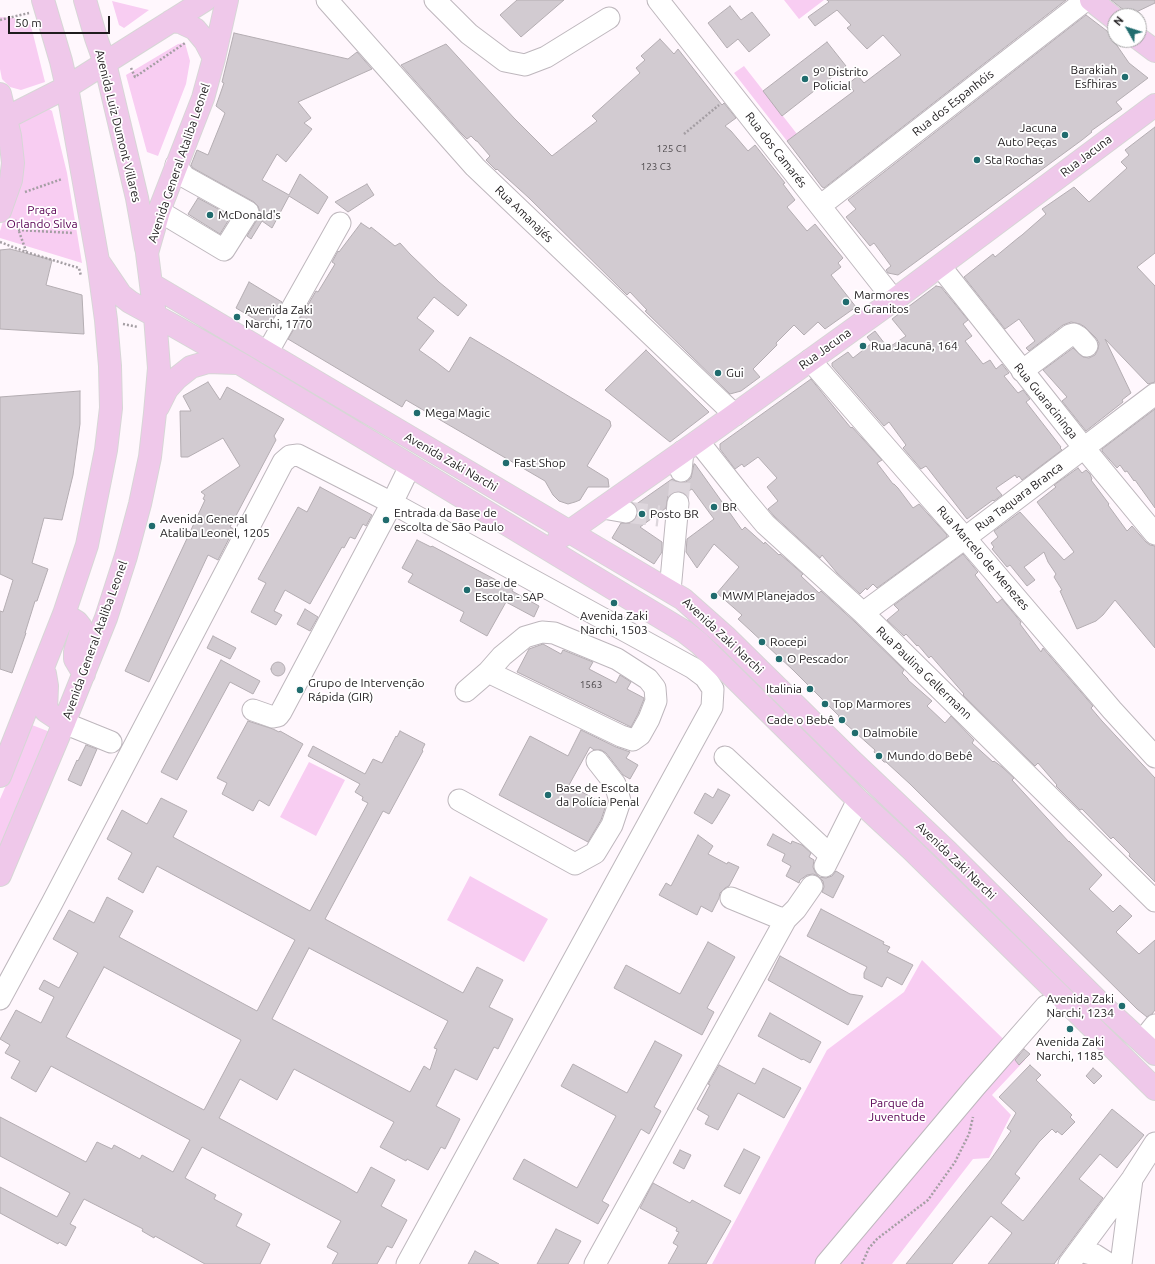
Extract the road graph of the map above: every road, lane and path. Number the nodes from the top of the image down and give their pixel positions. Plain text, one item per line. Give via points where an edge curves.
1 (85, 0) edge
2 (205, 0) edge
3 (227, 0) edge
4 (327, 0) edge
5 (435, 0) edge
6 (658, 0) edge
7 (1086, 0) edge
8 (1091, 0) edge
9 (44, 4) edge
10 (1107, 13) edge
11 (609, 18) dead end
12 (0, 20) edge
13 (171, 21) junction
14 (187, 42) dead end
15 (214, 58) junction
16 (105, 63) junction
17 (131, 68) dead end
18 (67, 87) junction
19 (0, 94) edge
20 (732, 94) junction
21 (1155, 105) edge
22 (3, 119) edge
23 (684, 134) dead end
24 (176, 165) junction
25 (62, 179) dead end
26 (22, 193) dead end
27 (820, 206) junction
28 (159, 211) junction
29 (7, 215) edge
30 (340, 223) dead end
31 (18, 230) junction
32 (73, 233) dead end
33 (0, 242) edge
34 (26, 252) junction
35 (147, 253) junction
36 (89, 264) junction
37 (940, 266) junction
38 (151, 284) junction
39 (894, 300) junction
40 (155, 316) junction
41 (1087, 346) dead end
42 (267, 354) junction
43 (810, 360) junction
44 (239, 363) junction
45 (1022, 371) junction
46 (1155, 394) edge
47 (155, 414) junction
48 (735, 415) junction
49 (1084, 448) junction
50 (688, 454) junction
51 (410, 466) junction
52 (392, 503) junction
53 (603, 508) junction
54 (626, 512) tunnel mouth
55 (671, 513) tunnel mouth
56 (570, 532) junction
57 (1155, 534) edge
58 (965, 538) junction
59 (531, 539) junction
60 (670, 591) junction
61 (863, 613) junction
62 (64, 614) junction
63 (44, 667) junction
64 (488, 672) junction
65 (84, 674) junction
66 (466, 691) dead end
67 (253, 710) dead end
68 (64, 724) junction
69 (112, 742) dead end
70 (725, 757) dead end
71 (1155, 757) edge
72 (597, 761) dead end
73 (0, 776) edge
74 (459, 800) dead end
75 (858, 800) junction
76 (0, 875) edge
77 (812, 886) dead end
78 (731, 898) dead end
79 (1155, 901) edge
80 (786, 919) junction
81 (0, 999) edge
82 (1046, 1006) dead end
83 (1148, 1036) edge
84 (1154, 1087) edge
85 (974, 1113) dead end
86 (1155, 1144) edge
87 (1132, 1179) junction
88 (1075, 1257) edge
89 (407, 1264) edge
90 (595, 1264) edge
91 (826, 1264) edge
92 (862, 1264) edge
93 (1109, 1264) edge
94 (1121, 1264) edge

1 - 16 main road, Avenida Luiz Dumont Villares
2 - 13 main road
3 - 15 main road, Avenida General Ataliba Leonel
4 - 48 street, Rua Amanajés via 475,167
5 - 11 street via 470,34 505,61 525,64 546,57
6 - 20 street, Rua dos Camarés
7 - 27 street, Rua dos Espanhóis
8 - 10 main road
9 - 12 path
9 - 18 main road
13 - 15 main road via 195,29
13 - 16 main road
14 - 17 path via 134,77
15 - 24 main road, Avenida General Ataliba Leonel via 203,98
16 - 18 main road
16 - 35 main road, Avenida Luiz Dumont Villares via 137,198
18 - 22 main road
18 - 36 main road via 74,123
19 - 22 main road
20 - 23 path
20 - 27 street, Rua dos Camarés
21 - 37 main road, Rua Jacuna
22 - 29 main road via 10,136 13,163
24 - 28 main road, Avenida General Ataliba Leonel
24 - 28 street via 184,177 248,212 224,250
25 - 26 path
27 - 39 street, Rua dos Camarés
28 - 35 main road, Avenida General Ataliba Leonel
29 - 31 path
30 - 42 street
31 - 32 path
31 - 34 path
33 - 34 path
34 - 36 path
35 - 38 main road, Avenida General Ataliba Leonel
36 - 40 main road, Avenida Zaki Narchi via 121,295
36 - 62 main road via 106,320 110,408 106,450 87,545
37 - 39 main road, Rua Jacuna
37 - 45 street, Rua Guaracininga
38 - 40 main road, Avenida General Ataliba Leonel
38 - 42 main road, Avenida Zaki Narchi
39 - 43 main road, Rua Jacuna
40 - 44 main road, Avenida Zaki Narchi
40 - 47 main road, Avenida General Ataliba Leonel via 158,368
41 - 45 street via 1079,337 1070,335
42 - 56 main road, Avenida Zaki Narchi
43 - 48 main road, Rua Jacuna
43 - 58 street, Rua Marcelo de Menezes
44 - 47 main road via 208,362 191,367 167,389
44 - 51 main road, Avenida Zaki Narchi
45 - 49 street, Rua Guaracininga
46 - 49 street, Rua Taquara Branca
47 - 65 main road, Avenida General Ataliba Leonel via 150,457 126,556
48 - 50 main road, Rua Jacuna
49 - 57 street, Rua Guaracininga
49 - 58 street, Rua Taquara Branca
50 - 53 main road, Rua Jacuna
50 - 61 street, Rua Paulina Gellermann via 740,494 765,524
51 - 52 street
51 - 59 main road, Avenida Zaki Narchi
52 - 67 street via 281,712 273,717
52 - 81 street via 298,455 290,456 283,462
52 - 89 street via 693,668 705,677 713,689 712,707
53 - 54 street
53 - 56 main road, Rua Jacuna
55 - 60 street
56 - 59 main road, Rua Jacuna via 552,540
56 - 60 main road, Avenida Zaki Narchi
58 - 61 street, Rua Taquara Branca
58 - 71 street, Rua Marcelo de Menezes
59 - 75 main road, Avenida Zaki Narchi via 699,643
60 - 83 main road, Avenida Zaki Narchi via 683,599 727,638 1055,958
61 - 79 street, Rua Paulina Gellermann
62 - 63 main road
62 - 65 main road via 81,627 74,655
63 - 68 main road via 47,686 46,711
63 - 73 main road
64 - 64 street via 502,656 525,637 542,632 554,633 617,659 648,679 655,688 656,701 640,735 633,740
64 - 66 street
65 - 68 main road, Avenida General Ataliba Leonel
68 - 69 street
68 - 76 main road, Avenida General Ataliba Leonel
70 - 75 street via 827,860
72 - 74 street via 615,784 620,801 612,825 596,853 575,864
75 - 84 main road, Avenida Zaki Narchi
77 - 80 street
78 - 80 street
80 - 90 street
82 - 91 street
85 - 92 path via 969,1134 955,1162 928,1200 877,1239 869,1248
86 - 87 street
87 - 88 street
87 - 94 street
88 - 93 street via 1095,1255

